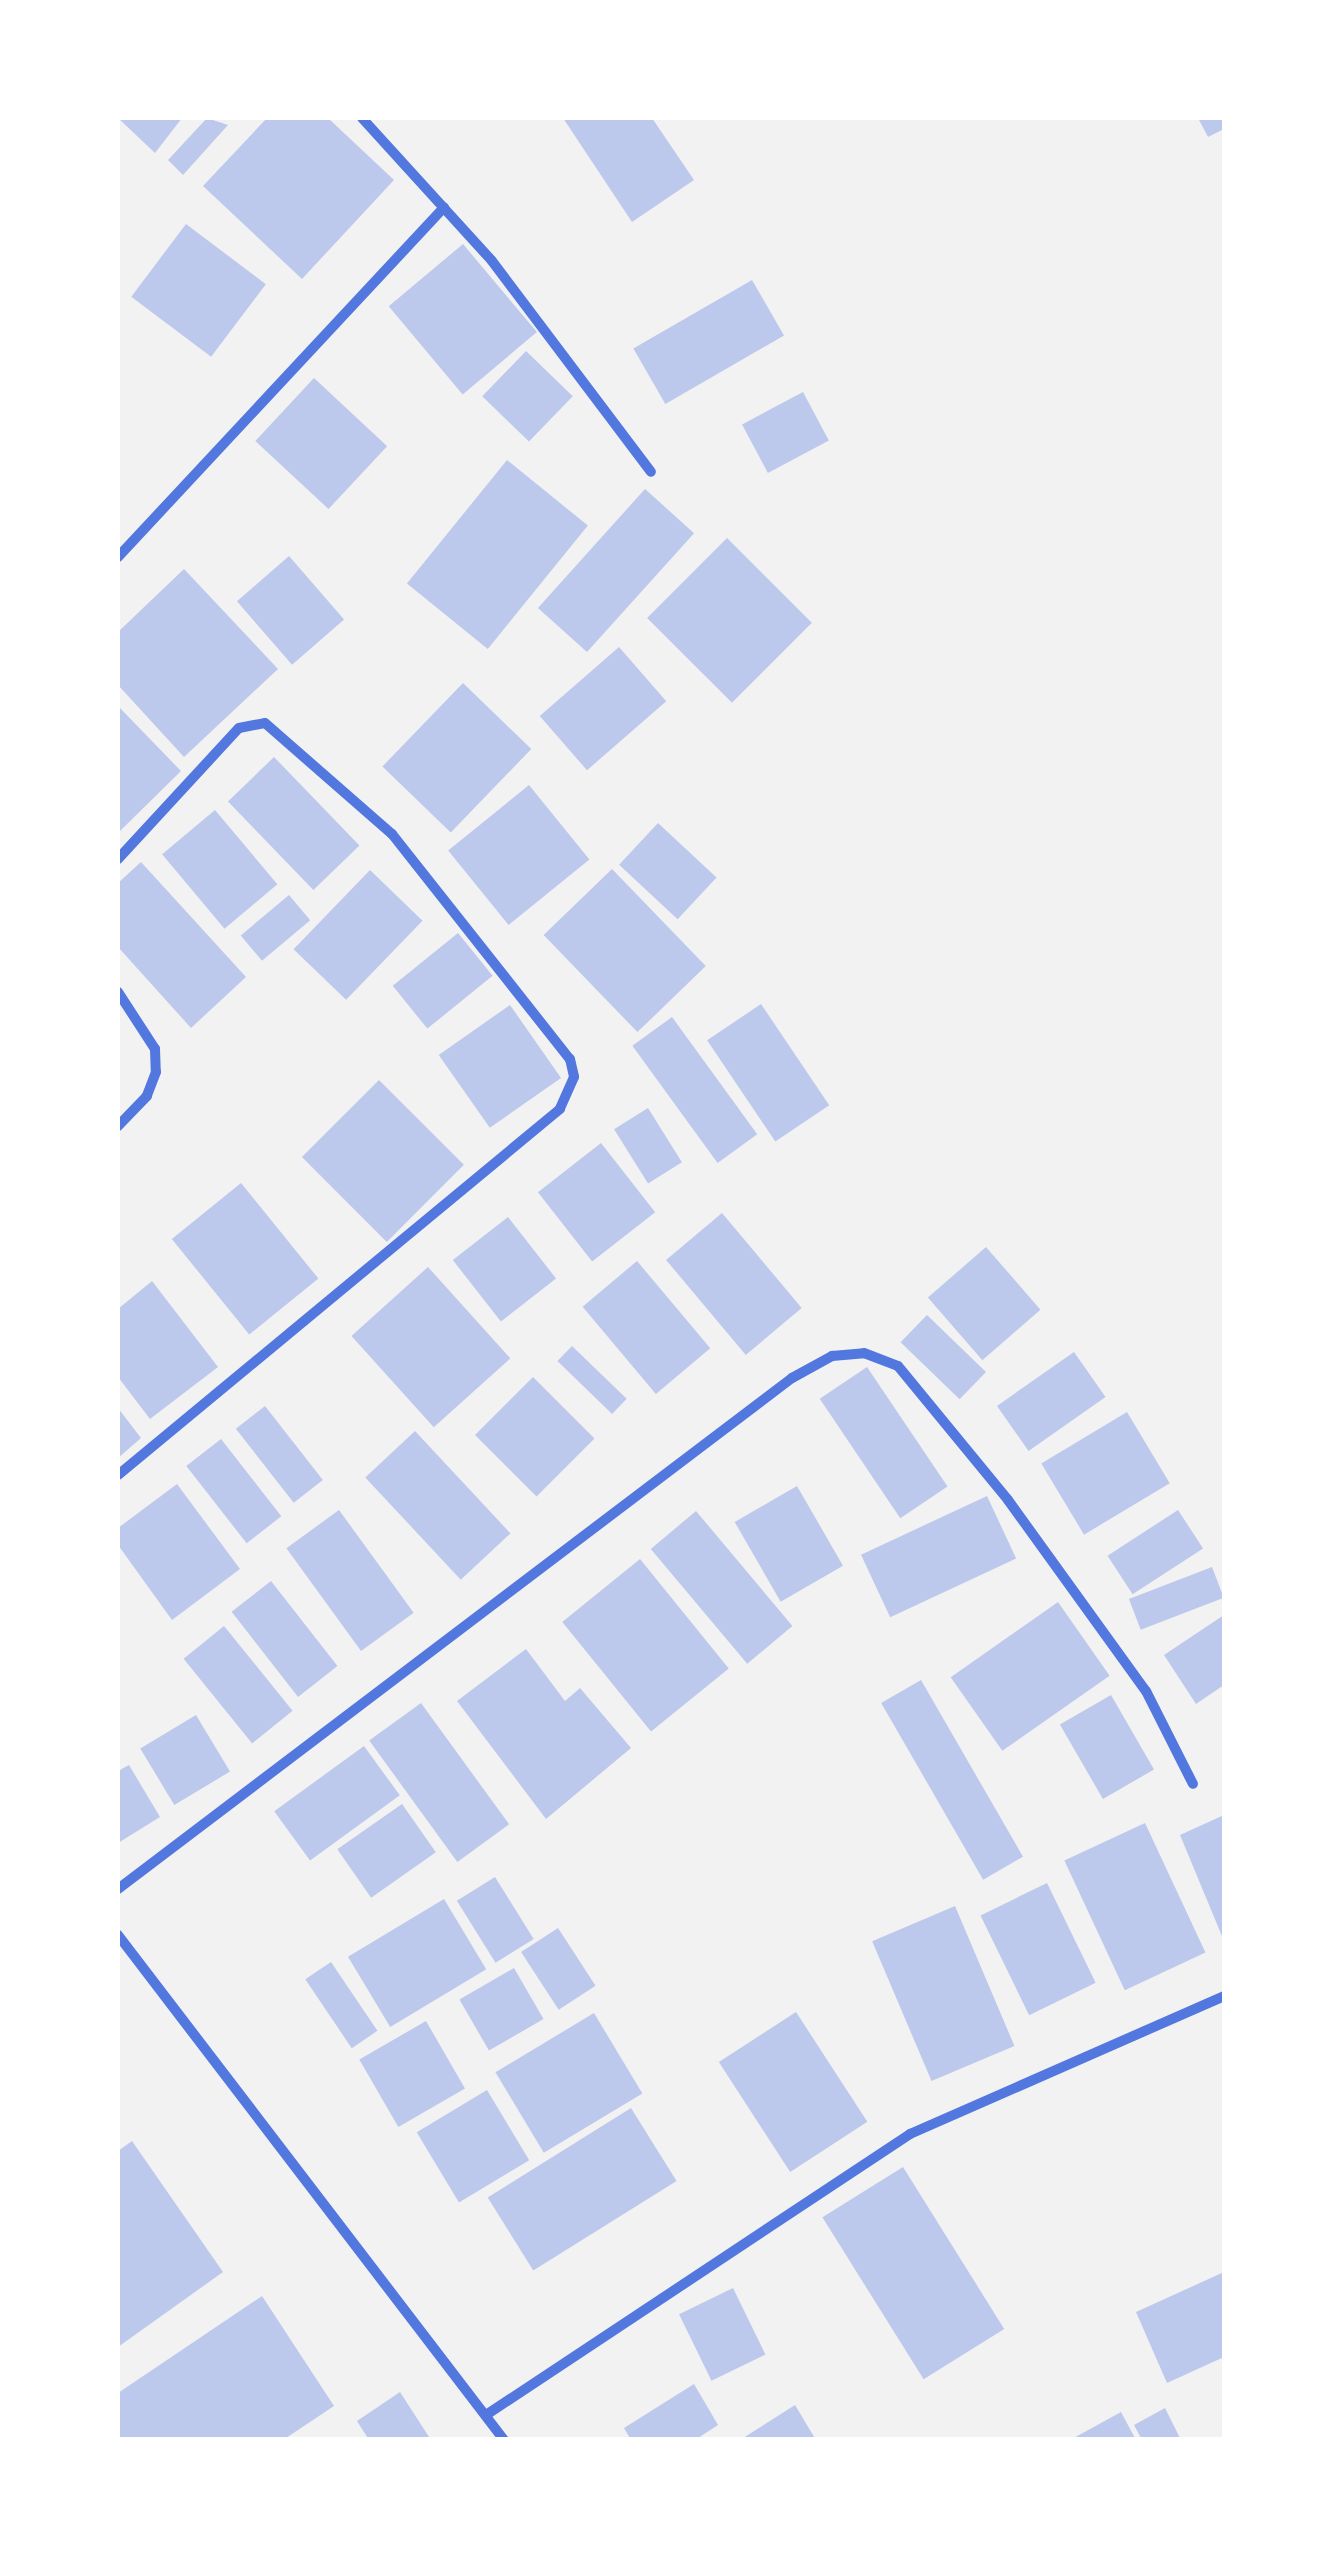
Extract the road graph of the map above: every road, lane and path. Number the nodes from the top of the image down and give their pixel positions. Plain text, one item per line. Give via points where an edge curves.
1 (362, 118) edge
2 (444, 207) junction
3 (651, 472) dead end
4 (118, 558) edge
5 (118, 859) edge
6 (118, 992) edge
7 (118, 1126) edge
8 (118, 1474) edge
9 (1193, 1784) dead end
10 (118, 1889) edge
11 (118, 1935) edge
12 (1224, 1996) edge
13 (486, 2414) junction
14 (504, 2440) edge

1 - 2 street
2 - 3 street
2 - 4 street
5 - 8 street via 239,728 265,723 392,834 560,1045 574,1077 560,1110
6 - 7 street via 155,1049 156,1072 147,1096
9 - 10 street via 1146,1691 1093,1612 898,1366 864,1353 832,1356 792,1378
11 - 13 street
12 - 13 street via 910,2134
13 - 14 street

